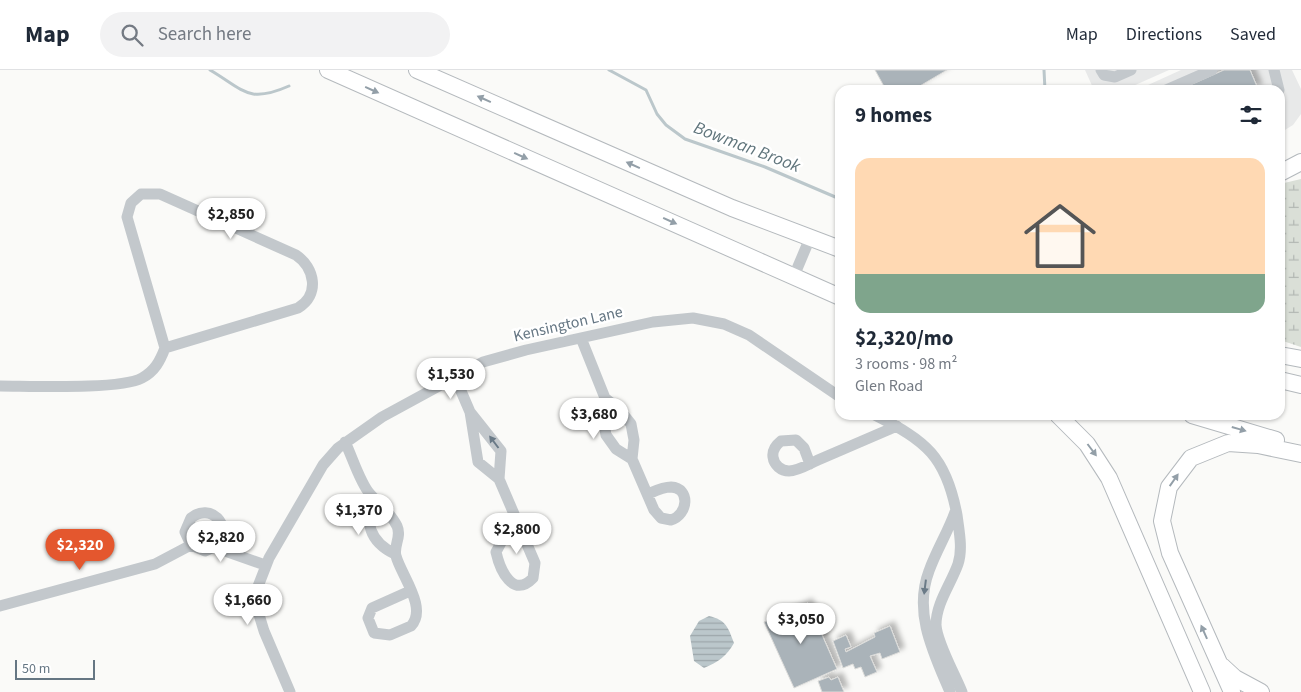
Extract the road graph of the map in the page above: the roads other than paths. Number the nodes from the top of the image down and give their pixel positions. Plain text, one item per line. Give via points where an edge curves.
1 (328, 70) edge
2 (417, 70) edge
3 (1101, 70) edge
4 (1131, 70) edge
5 (1212, 70) edge
6 (1274, 70) edge
7 (1178, 85) edge
8 (1278, 85) edge
9 (1301, 162) edge
10 (1285, 170) edge
11 (1285, 173) edge
12 (1301, 173) edge
13 (732, 208) junction
14 (835, 237) edge
15 (810, 238) junction
16 (835, 247) edge
17 (794, 276) junction
18 (835, 296) edge
19 (580, 338) junction
20 (165, 348) junction
21 (456, 377) junction
22 (1285, 381) edge
23 (1301, 385) edge
24 (0, 386) edge
25 (835, 394) edge
26 (605, 398) junction
27 (470, 412) junction
28 (885, 420) edge
29 (1063, 420) edge
30 (1209, 420) edge
31 (897, 426) junction
32 (345, 442) junction
33 (1301, 447) edge
34 (1301, 454) edge
35 (632, 459) junction
36 (810, 464) dead end
37 (499, 479) junction
38 (369, 493) junction
39 (648, 494) dead end
40 (956, 510) junction
41 (522, 531) junction
42 (191, 545) junction
43 (218, 545) junction
44 (395, 554) junction
45 (937, 555) junction
46 (958, 564) junction
47 (265, 565) junction
48 (410, 590) junction
49 (0, 606) edge
50 (1216, 660) junction
51 (945, 665) junction
52 (290, 692) edge
53 (950, 692) edge
54 (962, 692) edge
55 (1202, 692) edge
56 (1232, 692) edge
57 (1261, 692) edge

1 -> 17 highway
13 -> 2 highway
3 - 4 street via 1104,75 1115,77
5 - 7 street
6 - 8 street
9 - 10 highway
11 - 12 highway
13 - 14 highway via 774,217
13 - 15 highway
15 - 16 highway
15 - 17 street
17 - 18 highway
19 - 21 street, Kensington Lane via 483,362
19 - 25 street, Kensington Lane via 679,318 722,323 749,335
19 - 26 street
20 - 20 street via 127,217 131,203 140,194 160,194 296,255 308,268 313,291 306,304
20 - 24 street via 152,372 128,382
21 - 27 street
21 - 32 street, Kensington Lane via 382,417
22 - 23 highway
26 - 35 street via 631,424 634,440
26 - 35 street via 603,417 606,435 616,449
27 - 37 street via 478,462
37 -> 27 street via 501,451
28 - 31 street
29 -> 55 highway via 1091,449 1113,486
30 -> 33 highway
31 - 36 street
31 - 40 street via 920,440 938,461 950,485
32 - 38 street
32 - 47 street, Kensington Lane via 323,465
50 -> 34 highway via 1177,573 1164,534 1164,507 1169,487 1191,458 1228,444 1258,445
35 - 39 street
37 - 41 street
38 - 44 street via 386,510 398,530
38 - 44 street via 368,517 374,540
40 - 45 street
40 - 46 street via 960,548
41 - 41 street via 536,568 533,578 519,585 505,577 496,552 502,539
42 - 43 street via 205,550
42 - 43 street via 186,536 187,524 204,512 215,515 222,524 223,535
42 - 49 street via 169,558 141,568
43 - 47 street via 228,552
44 - 48 street
45 - 46 street
45 -> 51 street via 927,577 924,613 927,639
46 - 51 street via 936,625
47 - 52 street, Kensington Lane via 256,588 257,608
48 - 48 street via 418,612 415,622 390,635 374,633 368,624 372,608
50 - 56 highway
50 - 57 highway via 1235,678
51 - 53 street
51 - 54 street

